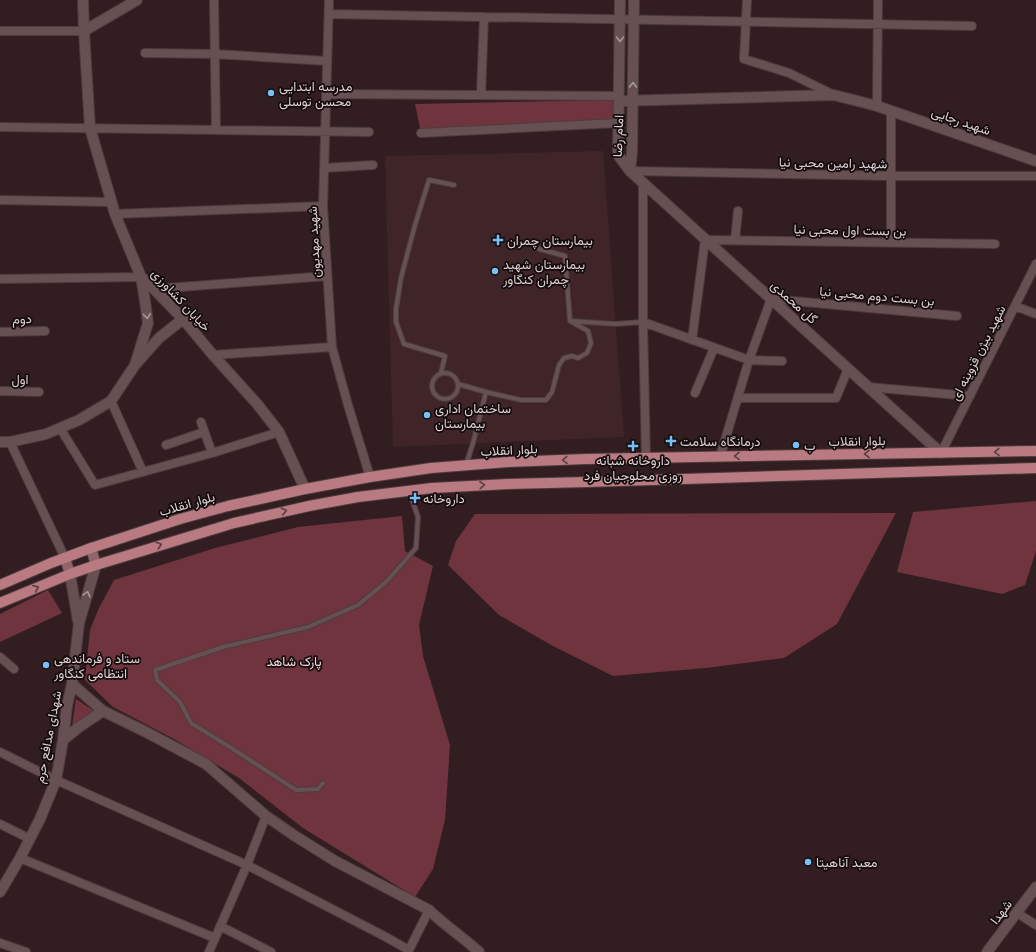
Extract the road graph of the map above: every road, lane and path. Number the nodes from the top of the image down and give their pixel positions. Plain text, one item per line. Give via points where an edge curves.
1 (83, 0) edge
2 (137, 0) edge
3 (214, 0) edge
4 (329, 0) edge
5 (620, 0) edge
6 (634, 0) edge
7 (747, 0) edge
8 (878, 0) edge
9 (329, 14) junction
10 (484, 17) junction
11 (620, 19) junction
12 (634, 20) junction
13 (746, 22) junction
14 (877, 24) junction
15 (972, 26) dead end
16 (0, 31) edge
17 (84, 32) junction
18 (145, 53) dead end
19 (215, 54) junction
20 (327, 61) junction
21 (326, 94) junction
22 (481, 95) junction
23 (834, 95) junction
24 (619, 98) junction
25 (632, 100) junction
26 (877, 106) junction
27 (891, 111) junction
28 (618, 123) junction
29 (0, 127) edge
30 (90, 128) junction
31 (216, 130) junction
32 (325, 132) junction
33 (369, 132) dead end
34 (421, 133) dead end
35 (1036, 161) edge
36 (373, 165) dead end
37 (324, 168) junction
38 (630, 171) junction
39 (891, 176) junction
40 (1036, 176) edge
41 (643, 183) junction
42 (454, 186) dead end
43 (0, 200) edge
44 (111, 202) junction
45 (323, 206) junction
46 (738, 211) dead end
47 (115, 214) junction
48 (705, 240) junction
49 (735, 240) junction
50 (891, 242) junction
51 (994, 244) dead end
52 (539, 249) dead end
53 (1036, 264) edge
54 (327, 276) junction
55 (141, 277) junction
56 (0, 279) edge
57 (154, 289) junction
58 (771, 299) junction
59 (1015, 306) junction
60 (1036, 314) edge
61 (957, 316) dead end
62 (183, 319) junction
63 (570, 321) junction
64 (643, 322) junction
65 (45, 331) dead end
66 (0, 332) edge
67 (692, 340) junction
68 (332, 347) junction
69 (714, 348) junction
70 (213, 355) junction
71 (750, 360) junction
72 (782, 361) dead end
73 (136, 365) junction
74 (848, 369) junction
75 (441, 373) junction
76 (458, 384) junction
77 (868, 387) junction
78 (0, 391) edge
79 (39, 392) dead end
80 (486, 392) junction
81 (695, 392) dead end
82 (970, 396) junction
83 (738, 398) junction
84 (111, 401) junction
85 (201, 422) dead end
86 (60, 428) junction
87 (204, 432) junction
88 (279, 432) junction
89 (5, 442) edge
90 (166, 445) dead end
91 (1036, 451) edge
92 (212, 453) junction
93 (941, 453) junction
94 (720, 457) junction
95 (646, 458) junction
96 (466, 465) junction
97 (1036, 468) edge
98 (143, 472) junction
99 (370, 477) junction
100 (305, 489) junction
101 (408, 490) junction
102 (91, 548) junction
103 (65, 558) junction
104 (96, 565) junction
105 (70, 574) junction
106 (0, 585) edge
107 (0, 603) edge
108 (79, 623) junction
109 (0, 657) edge
110 (14, 669) dead end
111 (72, 684) junction
112 (103, 711) junction
113 (63, 740) junction
114 (0, 752) edge
115 (56, 780) junction
116 (323, 783) dead end
117 (266, 816) junction
118 (0, 824) edge
119 (30, 839) junction
120 (20, 858) junction
121 (247, 865) junction
122 (1, 887) edge
123 (1036, 887) edge
124 (429, 910) junction
125 (1017, 913) junction
126 (1036, 925) edge
127 (220, 926) junction
128 (215, 938) junction
129 (0, 943) edge
130 (408, 951) edge
131 (26, 952) edge
132 (209, 952) edge
133 (272, 952) edge
134 (479, 952) edge
135 (987, 952) edge

1 - 17 street, خیابان کشاورزی
2 - 17 street
3 - 19 street
4 - 9 street, شهید مهدیون
5 - 11 street, امام رضا
6 - 12 street, امام رضا
7 - 13 street
8 - 14 street
9 - 10 street
9 - 20 street, شهید مهدیون
10 - 11 street
10 - 22 street
11 - 12 street
11 -> 24 street, امام رضا
12 - 13 street
25 -> 12 street, امام رضا
13 - 14 street
13 - 23 street via 744,59 789,73
14 - 15 street
14 - 26 street
16 - 17 street
17 - 30 street, خیابان کشاورزی
18 - 19 street
19 - 20 street
19 - 31 street
20 - 21 street, شهید مهدیون
21 - 22 street
21 - 32 street, شهید مهدیون
22 - 24 street
23 - 25 street, شهید رجایی
23 - 26 street, شهید رجایی
24 - 25 street, شهید رجایی
24 - 28 street, امام رضا
25 - 38 street, امام رضا
26 - 27 street, شهید رجایی
27 - 35 street, شهید رجایی
27 - 39 street
28 - 34 street
28 - 38 street, امام رضا via 618,155
29 - 30 street
30 - 31 street
30 - 44 street, خیابان کشاورزی
31 - 32 street
32 - 33 street
32 - 37 street, شهید مهدیون
36 - 37 street
37 - 45 street, شهید مهدیون
38 - 39 street, شهید رامین محبی نیا
38 - 41 street, گل محمدی
39 - 40 street, شهید رامین محبی نیا
39 - 50 street
41 - 48 street, گل محمدی
41 - 64 street
42 - 75 lane via 429,180 401,278 396,309 396,322 404,344 445,356
43 - 44 street
44 - 47 street, خیابان کشاورزی
45 - 47 street
45 - 54 street, شهید مهدیون
46 - 49 street
47 - 55 street, خیابان کشاورزی
48 - 49 street, بن بست اول محبی نیا
48 - 58 street, گل محمدی
48 - 67 street
49 - 50 street, بن بست اول محبی نیا
50 - 51 street, بن بست اول محبی نیا
52 - 63 lane via 565,256
53 - 59 street, شهید بیژن قزوینه ای
54 - 57 street
54 - 68 street, شهید مهدیون
55 - 56 street
55 - 57 street, خیابان کشاورزی
55 -> 73 street via 148,323
57 - 62 street, خیابان کشاورزی
58 - 61 street, بن بست دوم محبی نیا
58 - 71 street
58 - 74 street, گل محمدی
59 - 60 street
59 - 82 street, شهید بیژن قزوینه ای
62 - 70 street, خیابان کشاورزی
62 - 73 street via 159,338
63 - 64 lane via 615,324
63 - 80 lane via 588,332 591,343 587,353 578,358 564,358 559,365 552,392 546,400 521,400
64 - 67 street
64 - 95 street
65 - 66 street, دوم
67 - 69 street
68 - 70 street
68 - 99 street, شهید مهدیون
69 - 71 street
69 - 81 street
70 - 88 street, خیابان کشاورزی
71 - 72 street
71 - 83 street
73 - 84 street
74 - 77 street, گل محمدی
74 - 83 street via 836,398
75 - 76 lane via 454,376
75 - 76 lane via 434,379 431,388 439,398 447,399 454,396
76 - 80 lane
77 - 82 street
77 - 93 street, گل محمدی
78 - 79 street, اول
80 - 96 lane
82 - 93 street, شهید بیژن قزوینه ای
83 - 94 street
84 - 86 street
84 - 98 street
85 - 87 street
86 - 89 street via 46,434
86 - 98 street via 95,485
87 - 90 street
87 - 92 street
88 - 92 street
88 - 100 street, خیابان کشاورزی
89 - 103 street
91 -> 93 main road, بلوار انقلاب
92 - 98 street
93 -> 94 main road, بلوار انقلاب
94 - 95 main road, بلوار انقلاب
95 -> 96 main road, بلوار انقلاب
96 - 99 main road, بلوار انقلاب
101 -> 97 main road via 508,484
99 - 100 main road, بلوار انقلاب
100 - 102 main road, بلوار انقلاب via 180,519
104 -> 101 main road via 234,523 309,506
101 - 116 lane via 418,517 416,548 387,581 358,605 308,627 223,647 155,670 156,680 180,702 191,723 296,790 318,789
102 - 103 main road, بلوار انقلاب
102 - 104 main road
103 - 105 main road
103 - 106 main road, بلوار انقلاب
104 - 105 main road
108 -> 104 street
107 -> 105 main road
105 - 108 street
108 - 111 street, شهدای مدافع حرم
109 - 110 street
111 - 112 street
111 - 113 street, شهدای مدافع حرم
112 - 113 street
112 - 117 street via 206,764
113 - 115 street, شهدای مدافع حرم
114 - 115 street
115 - 119 street, شهدای مدافع حرم
115 - 121 street
117 - 121 street
117 - 124 street via 335,860
118 - 119 street
119 - 120 street, شهدای مدافع حرم
120 - 122 street, شهدای مدافع حرم
120 - 128 street
121 - 127 street
121 - 130 street
123 - 125 street, شهدا
124 - 130 street
124 - 134 street
125 - 126 street
125 - 135 street, شهدا
127 - 128 street
127 - 133 street
128 - 132 street
129 - 131 street

